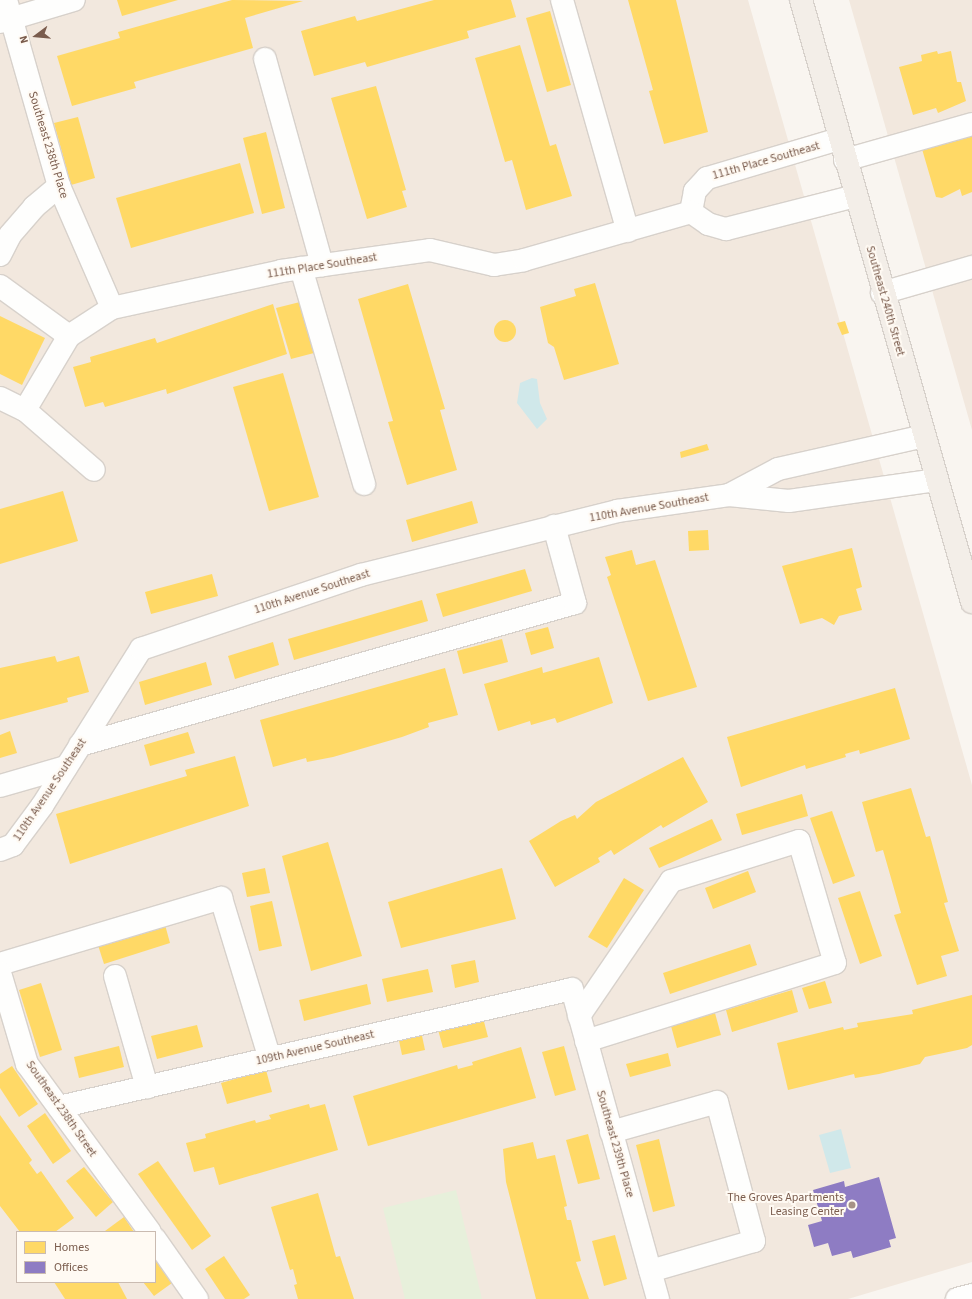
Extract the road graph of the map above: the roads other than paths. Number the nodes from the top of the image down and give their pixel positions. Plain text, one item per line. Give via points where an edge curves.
1 (74, 0) edge
2 (562, 0) edge
3 (801, 0) edge
4 (6, 14) edge
5 (265, 59) dead end
6 (972, 124) edge
7 (839, 139) junction
8 (846, 160) junction
9 (59, 186) junction
10 (855, 196) junction
11 (691, 212) junction
12 (628, 231) junction
13 (0, 255) edge
14 (322, 265) junction
15 (972, 267) edge
16 (301, 268) junction
17 (0, 286) edge
18 (882, 293) junction
19 (112, 308) junction
20 (69, 336) junction
21 (0, 398) edge
22 (25, 410) junction
23 (924, 436) junction
24 (94, 470) dead end
25 (936, 480) junction
26 (364, 484) dead end
27 (729, 494) junction
28 (554, 526) junction
29 (972, 602) edge
30 (80, 745) junction
31 (66, 767) junction
32 (0, 786) edge
33 (0, 850) edge
34 (0, 964) edge
35 (0, 973) edge
36 (116, 976) dead end
37 (572, 989) joint
38 (579, 1016) junction
39 (586, 1041) junction
40 (270, 1059) junction
41 (147, 1087) junction
42 (59, 1107) junction
43 (611, 1132) junction
44 (149, 1231) edge
45 (156, 1240) edge
46 (650, 1270) junction
47 (972, 1295) edge
48 (197, 1299) edge
49 (658, 1299) edge
50 (957, 1299) edge

1 - 4 street
2 - 12 street
3 - 7 main road, Southeast 240th Street
4 - 9 street, Southeast 238th Place
5 - 14 street
6 - 8 street
7 - 8 main road, Southeast 240th Street
7 - 11 street, 111th Place Southeast via 707,178 695,191
8 - 10 main road, Southeast 240th Street
9 - 13 street via 30,213
9 - 19 street, Southeast 238th Place
10 - 11 street via 726,229 708,224
10 - 18 main road, Southeast 240th Street
11 - 12 street, 111th Place Southeast
12 - 14 street, 111th Place Southeast via 494,265 430,250
14 - 16 street, 111th Place Southeast
15 - 18 street
16 - 19 street, 111th Place Southeast
16 - 26 street
17 - 20 street
18 - 23 main road, Southeast 240th Street
19 - 20 street, 111th Place Southeast
20 - 22 street, 111th Place Southeast
21 - 22 street
22 - 24 street
23 - 25 main road, Southeast 240th Street
23 - 27 street, 110th Avenue Southeast via 778,469
25 - 27 street, 110th Avenue Southeast via 789,501
25 - 29 main road, Southeast 240th Street
27 - 28 street, 110th Avenue Southeast via 617,511
28 - 30 street, 110th Avenue Southeast via 361,575 141,649
28 - 30 street via 575,603
30 - 31 street, 110th Avenue Southeast
31 - 32 street
31 - 33 street, 110th Avenue Southeast via 12,846
34 - 40 street via 221,898
35 - 42 street, Southeast 238th Street via 27,1064
36 - 41 street
37 - 38 street, Southeast 239th Place
37 - 40 street, 109th Avenue Southeast
38 - 39 street, Southeast 239th Place
38 - 39 street via 671,881 799,841 835,963
39 - 43 street, Southeast 239th Place
40 - 41 street, 109th Avenue Southeast
41 - 42 street, 109th Avenue Southeast
42 - 44 street, Southeast 238th Street
43 - 46 street, Southeast 239th Place
43 - 46 street via 717,1102 754,1241
45 - 48 street
46 - 49 street, Southeast 239th Place
47 - 50 street

